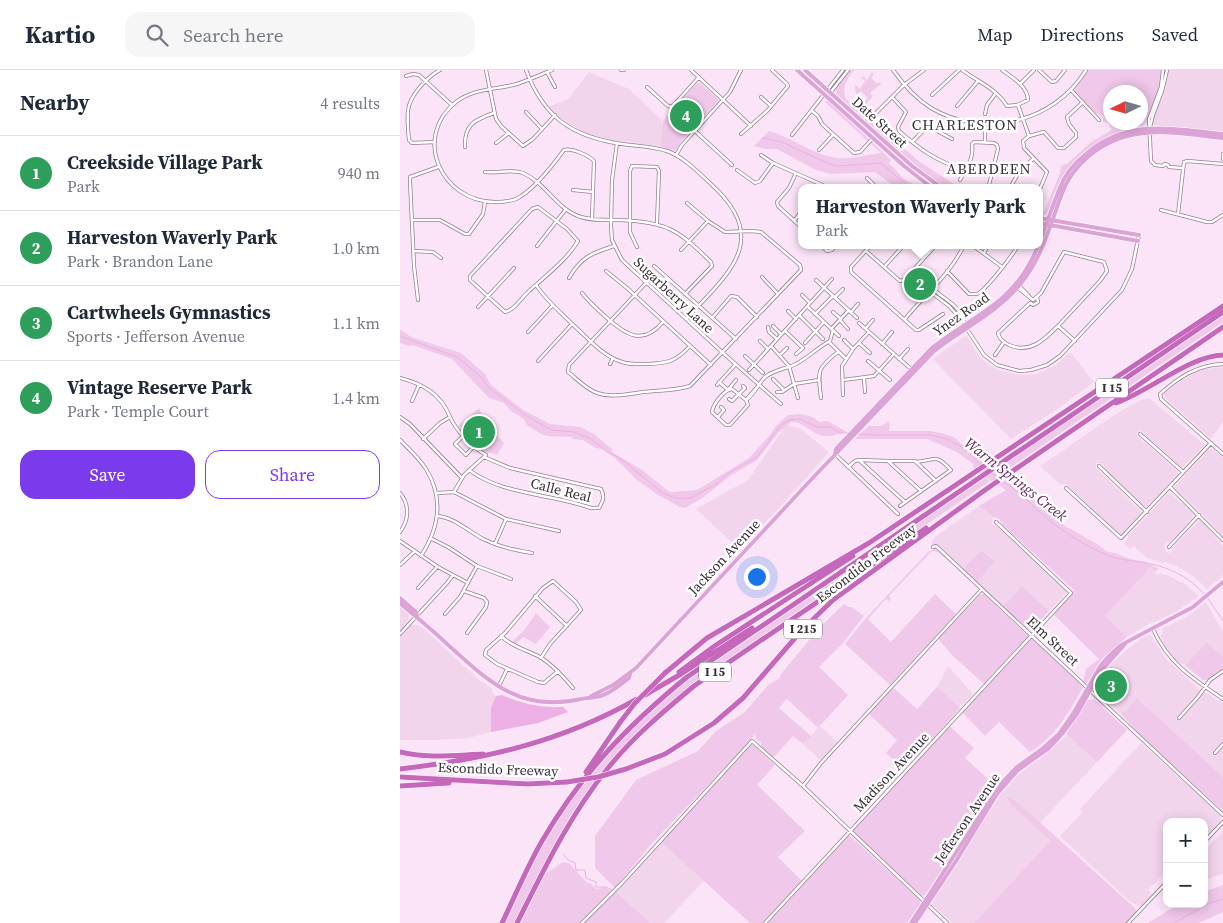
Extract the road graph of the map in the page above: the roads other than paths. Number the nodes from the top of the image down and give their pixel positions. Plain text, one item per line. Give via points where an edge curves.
1 (440, 70) edge
2 (486, 70) edge
3 (526, 70) edge
4 (552, 70) edge
5 (691, 70) edge
6 (741, 70) edge
7 (772, 70) edge
8 (797, 70) edge
9 (805, 70) edge
10 (843, 70) edge
11 (848, 70) edge
12 (893, 70) edge
13 (916, 70) edge
14 (924, 70) edge
15 (961, 70) edge
16 (1003, 70) edge
17 (1034, 70) edge
18 (1039, 70) edge
19 (1065, 70) edge
20 (1086, 70) edge
21 (1165, 70) edge
22 (547, 72) junction
23 (919, 73) junction
24 (406, 76) dead end
25 (698, 77) junction
26 (530, 79) junction
27 (427, 81) junction
28 (978, 81) junction
29 (1020, 84) junction
30 (904, 85) junction
31 (555, 86) dead end
32 (647, 87) dead end
33 (489, 89) junction
34 (1071, 90) junction
35 (827, 92) junction
36 (996, 93) junction
37 (932, 96) dead end
38 (761, 97) dead end
39 (892, 97) junction
40 (723, 100) junction
41 (1083, 102) junction
42 (1018, 104) junction
43 (452, 105) junction
44 (771, 106) junction
45 (957, 106) dead end
46 (812, 111) junction
47 (526, 112) dead end
48 (494, 113) junction
49 (876, 113) dead end
50 (985, 114) dead end
51 (555, 116) junction
52 (1024, 119) junction
53 (1099, 120) dead end
54 (985, 124) junction
55 (751, 126) junction
56 (542, 129) junction
57 (1150, 130) junction
58 (695, 131) junction
59 (509, 133) junction
60 (741, 134) dead end
61 (834, 134) junction
62 (1223, 134) edge
63 (792, 135) dead end
64 (1029, 136) junction
65 (873, 138) junction
66 (1223, 138) edge
67 (952, 139) dead end
68 (435, 142) junction
69 (912, 142) junction
70 (985, 142) junction
71 (496, 143) dead end
72 (617, 143) junction
73 (465, 147) dead end
74 (819, 150) dead end
75 (676, 155) junction
76 (761, 155) dead end
77 (1033, 159) junction
78 (773, 162) junction
79 (1223, 164) edge
80 (732, 165) dead end
81 (438, 167) junction
82 (1182, 168) junction
83 (737, 170) dead end
84 (965, 171) junction
85 (485, 172) dead end
86 (796, 173) junction
87 (867, 178) dead end
88 (960, 180) dead end
89 (536, 182) junction
90 (815, 184) edge
91 (873, 184) edge
92 (927, 184) edge
93 (937, 184) edge
94 (989, 184) edge
95 (1012, 184) edge
96 (1042, 184) edge
97 (573, 190) dead end
98 (593, 192) junction
99 (485, 201) junction
100 (687, 203) dead end
101 (566, 209) junction
102 (1161, 210) dead end
103 (1178, 214) junction
104 (798, 215) edge
105 (1223, 216) edge
106 (592, 219) junction
107 (1043, 219) edge
108 (412, 220) junction
109 (612, 220) junction
110 (630, 220) junction
111 (794, 220) junction
112 (1050, 220) junction
113 (708, 221) junction
114 (557, 222) junction
115 (657, 223) junction
116 (798, 224) edge
117 (1043, 224) edge
118 (1048, 225) junction
119 (741, 232) junction
120 (1140, 235) joint
121 (1043, 236) edge
122 (1043, 240) edge
123 (689, 242) junction
124 (1138, 242) junction
125 (536, 246) dead end
126 (614, 246) junction
127 (637, 247) dead end
128 (900, 249) edge
129 (932, 249) edge
130 (962, 249) edge
131 (978, 249) edge
132 (986, 249) edge
133 (1016, 249) edge
134 (1037, 249) edge
135 (1040, 249) edge
136 (682, 250) dead end
137 (413, 251) junction
138 (866, 251) joint
139 (984, 253) junction
140 (441, 258) dead end
141 (654, 266) dead end
142 (884, 267) junction
143 (1002, 267) junction
144 (514, 268) dead end
145 (1027, 269) junction
146 (606, 271) dead end
147 (947, 271) junction
148 (762, 277) dead end
149 (569, 278) dead end
150 (832, 279) dead end
151 (816, 280) dead end
152 (646, 283) junction
153 (536, 285) junction
154 (1019, 287) junction
155 (824, 288) junction
156 (932, 288) junction
157 (843, 289) dead end
158 (929, 291) junction
159 (582, 293) dead end
160 (685, 294) junction
161 (635, 295) junction
162 (778, 295) junction
163 (802, 295) dead end
164 (488, 296) junction
165 (834, 297) junction
166 (418, 300) dead end
167 (1032, 302) junction
168 (810, 303) junction
169 (858, 304) dead end
170 (552, 306) junction
171 (698, 306) junction
172 (807, 306) junction
173 (1223, 306) edge
174 (478, 307) dead end
175 (788, 311) dead end
176 (850, 311) junction
177 (833, 312) dead end
178 (1223, 312) edge
179 (815, 314) junction
180 (943, 314) dead end
181 (799, 315) junction
182 (757, 316) junction
183 (712, 318) junction
184 (857, 318) dead end
185 (686, 319) junction
186 (796, 319) junction
187 (905, 319) junction
188 (840, 320) junction
189 (873, 320) dead end
190 (611, 322) junction
191 (664, 322) junction
192 (824, 322) junction
193 (859, 323) dead end
194 (572, 324) junction
195 (773, 326) dead end
196 (1058, 326) junction
197 (768, 327) dead end
198 (966, 327) junction
199 (848, 328) dead end
200 (866, 328) junction
201 (1223, 328) edge
202 (832, 329) junction
203 (785, 330) junction
204 (816, 331) junction
205 (528, 332) dead end
206 (869, 332) junction
207 (892, 332) dead end
208 (782, 334) junction
209 (839, 336) dead end
210 (736, 339) junction
211 (777, 339) junction
212 (823, 339) dead end
213 (844, 340) dead end
214 (760, 341) dead end
215 (830, 341) junction
216 (1075, 341) junction
217 (592, 342) junction
218 (1004, 342) junction
219 (805, 343) dead end
220 (859, 343) junction
221 (882, 344) junction
222 (690, 346) junction
223 (771, 346) junction
224 (787, 348) dead end
225 (803, 348) junction
226 (768, 349) junction
227 (853, 349) junction
228 (908, 349) dead end
229 (806, 352) dead end
230 (723, 353) junction
231 (837, 353) junction
232 (870, 353) dead end
233 (796, 354) dead end
234 (894, 354) junction
235 (780, 355) junction
236 (995, 355) dead end
237 (1223, 355) edge
238 (746, 356) dead end
239 (613, 358) junction
240 (899, 358) junction
241 (924, 358) junction
242 (846, 359) junction
243 (538, 361) dead end
244 (868, 361) dead end
245 (610, 364) dead end
246 (735, 364) junction
247 (754, 364) junction
248 (1223, 364) edge
249 (711, 366) junction
250 (789, 366) junction
251 (911, 369) junction
252 (749, 370) dead end
253 (880, 370) junction
254 (763, 373) dead end
255 (400, 378) edge
256 (864, 378) junction
257 (772, 379) dead end
258 (736, 380) dead end
259 (819, 380) junction
260 (842, 380) junction
261 (890, 380) dead end
262 (419, 384) junction
263 (793, 384) junction
264 (899, 385) junction
265 (743, 386) dead end
266 (758, 386) junction
267 (728, 390) junction
268 (784, 391) junction
269 (776, 392) dead end
270 (866, 392) dead end
271 (738, 394) junction
272 (843, 394) dead end
273 (798, 398) dead end
274 (821, 398) dead end
275 (746, 400) junction
276 (412, 401) dead end
277 (735, 404) dead end
278 (780, 404) dead end
279 (1108, 406) junction
280 (721, 407) dead end
281 (400, 417) edge
282 (450, 417) junction
283 (718, 418) junction
284 (1140, 434) dead end
285 (464, 436) junction
286 (423, 439) junction
287 (400, 440) edge
288 (1211, 444) junction
289 (474, 446) junction
290 (835, 454) junction
291 (1223, 454) edge
292 (485, 456) junction
293 (859, 460) junction
294 (888, 461) junction
295 (916, 462) junction
296 (1099, 466) dead end
297 (848, 467) junction
298 (469, 470) junction
299 (1183, 472) junction
300 (462, 478) junction
301 (936, 481) junction
302 (1170, 487) junction
303 (1066, 488) dead end
304 (921, 490) junction
305 (985, 490) junction
306 (454, 492) junction
307 (400, 493) edge
308 (436, 493) junction
309 (905, 502) junction
310 (900, 506) dead end
311 (1146, 512) junction
312 (898, 514) dead end
313 (1199, 515) junction
314 (438, 516) junction
315 (506, 519) junction
316 (996, 522) dead end
317 (559, 531) dead end
318 (400, 532) edge
319 (431, 539) junction
320 (1223, 540) edge
321 (400, 541) edge
322 (869, 543) junction
323 (495, 544) junction
324 (933, 547) dead end
325 (1169, 547) dead end
326 (414, 552) junction
327 (532, 553) dead end
328 (421, 556) junction
329 (400, 565) edge
330 (438, 566) junction
331 (477, 566) junction
332 (453, 575) junction
333 (510, 579) dead end
334 (1223, 581) edge
335 (468, 583) junction
336 (418, 588) dead end
337 (982, 589) junction
338 (464, 591) junction
339 (535, 596) junction
340 (400, 598) edge
341 (400, 603) edge
342 (796, 603) junction
343 (445, 614) dead end
344 (417, 616) junction
345 (567, 626) junction
346 (1152, 628) junction
347 (467, 633) dead end
348 (400, 634) edge
349 (1031, 635) junction
350 (501, 636) junction
351 (541, 658) junction
352 (507, 669) junction
353 (558, 671) junction
354 (1223, 672) edge
355 (630, 674) junction
356 (620, 680) junction
357 (665, 684) junction
358 (498, 687) junction
359 (1205, 687) junction
360 (572, 688) dead end
361 (1089, 689) junction
362 (601, 695) junction
363 (591, 696) junction
364 (1223, 699) edge
365 (1179, 718) dead end
366 (1058, 734) junction
367 (1223, 744) edge
368 (1049, 748) junction
369 (400, 752) edge
370 (503, 753) junction
371 (1215, 753) dead end
372 (400, 768) edge
373 (400, 777) edge
374 (498, 783) junction
375 (400, 786) edge
376 (803, 786) junction
377 (571, 796) junction
378 (1223, 815) edge
379 (1223, 822) edge
380 (971, 830) junction
381 (849, 831) junction
382 (1208, 838) edge
383 (964, 848) junction
384 (1163, 886) edge
385 (926, 903) junction
386 (502, 923) edge
387 (517, 923) edge
388 (582, 923) edge
389 (765, 923) edge
390 (913, 923) edge
391 (947, 923) edge
392 (1128, 923) edge

1 - 27 street
2 - 33 street
3 - 26 street
4 - 22 street
5 - 25 street
6 - 40 street
7 - 44 street via 788,86
8 - 35 main road, Date Street
9 - 35 main road, Date Street
10 - 35 street
11 - 35 street
12 - 30 street
13 - 23 street
14 - 23 street
15 - 28 street
15 - 37 street
16 - 29 street
17 - 29 street
18 - 19 street via 1052,82
20 - 34 street
21 - 57 street via 1149,119
22 - 26 street
22 - 31 street
23 - 30 street
24 - 27 street via 419,75
25 - 32 street via 672,107
25 - 40 street
26 - 33 street
26 - 51 street via 541,100
27 - 43 street
27 - 68 street via 410,103 409,140 412,143
28 - 36 street
28 - 45 street
29 - 42 street via 1029,97
30 - 39 street
30 - 54 street via 939,112 966,122
33 - 43 street via 473,92
33 - 48 street
34 - 41 street
34 - 52 street via 1049,108
35 - 46 street
35 - 65 main road, Date Street
35 - 93 main road, Date Street
36 - 42 street via 1007,106
36 - 50 street
38 - 44 street
39 - 49 street
39 - 69 street via 906,112 898,129
40 - 55 street
40 - 58 street
41 - 53 street
41 - 64 street via 1067,117 1076,137 1064,148 1058,148 1044,132
42 - 52 street
43 - 68 street via 439,123
44 - 55 street
46 - 61 street
46 - 63 street
47 - 56 street
48 - 59 street
48 - 73 street via 472,123 466,131
51 - 56 street
51 - 72 street via 590,138
52 - 54 street
52 - 64 street
54 - 70 street
55 - 60 street
56 - 59 street via 523,146
57 - 62 main road, Ynez Road
57 - 66 main road, Ynez Road
57 - 82 street via 1150,161 1155,165
57 - 112 main road, Ynez Road via 1109,142 1085,159 1068,181
58 - 75 street
58 - 80 street
59 - 71 street
61 - 65 street via 854,153
61 - 74 street
64 - 77 street via 1023,141 1024,148
65 - 92 main road, Date Street
67 - 69 street via 928,126
68 - 81 street
69 - 84 street via 929,156
70 - 84 street via 972,144 973,154
70 - 94 street via 997,145
72 - 75 street via 660,149
72 - 109 street via 612,180
75 - 119 street via 728,201
76 - 78 street
77 - 95 street via 1018,172
77 - 96 street via 1047,172
78 - 83 street via 755,183
78 - 86 street
79 - 82 street via 1186,161
81 - 99 street via 460,192 469,198
81 - 108 street via 410,177
82 - 103 street
84 - 88 street
85 - 89 street via 519,172
86 - 90 street
86 - 111 street via 777,202
87 - 91 street
89 - 98 street via 564,150 569,149 594,161
89 - 99 street via 515,199
89 - 101 street
97 - 98 street
98 - 106 street
99 - 108 street via 483,214 469,234 440,220
100 - 113 street
101 - 106 street
101 - 114 street
102 - 103 street
103 - 105 street via 1207,222
104 - 111 street
106 - 109 street
107 - 112 main road
108 - 137 street
109 - 110 street
109 - 126 street
110 - 115 street
110 - 115 street via 632,166 657,167
110 - 127 street via 630,232
111 - 116 street
112 - 118 main road, Ynez Road
112 - 120 main road
113 - 119 street via 725,232
113 - 123 street
114 - 125 street
114 - 153 street via 578,241
114 - 164 street via 538,207 532,209 470,276 470,280
115 - 123 street
117 - 118 main road
118 - 121 main road, Ynez Road
118 - 122 main road, Ynez Road
118 - 124 main road
119 - 162 street via 761,232 800,265 801,270
119 - 171 street via 733,267
120 - 124 street
123 - 136 street
123 - 160 street via 712,266
124 - 216 street via 1132,269 1122,290
126 - 149 street via 591,253
126 - 152 street, Sugarberry Lane via 622,260
128 - 142 street
129 - 142 street via 904,280 900,281
130 - 147 street
131 - 139 street
132 - 139 street
133 - 143 street
134 - 145 main road, Ynez Road
135 - 154 main road, Ynez Road via 1036,262
137 - 140 street via 433,252
137 - 166 street
138 - 142 street
138 - 187 street via 851,267 851,272
139 - 143 street
141 - 160 street
143 - 147 street via 977,294 969,294
144 - 164 street
145 - 154 main road
145 - 198 main road, Ynez Road via 1003,298
146 - 161 street
147 - 156 street
148 - 162 street
150 - 155 street
151 - 155 street
152 - 161 street
152 - 185 street, Sugarberry Lane
153 - 164 street via 511,311 505,312
153 - 170 street
154 - 167 street
154 - 198 main road, Ynez Road via 996,309
155 - 165 street
155 - 168 street
156 - 158 street
156 - 198 street via 955,306
157 - 165 street
158 - 187 street
158 - 198 street
159 - 190 street
160 - 171 street
161 - 190 street
161 - 191 street
162 - 182 street
163 - 168 street
164 - 174 street
165 - 176 street
165 - 179 street
167 - 196 street via 1041,293 1064,252 1104,262 1107,271 1100,281
167 - 218 street via 998,334
168 - 172 street
169 - 176 street
170 - 194 street
170 - 205 street
171 - 183 street
171 - 185 street
172 - 179 street
172 - 181 street
173 - 322 highway
175 - 186 street
176 - 184 street
176 - 188 street
177 - 188 street
178 - 342 highway, Escondido Freeway / I 15
179 - 192 street
180 - 187 street via 918,330
181 - 186 street
181 - 204 street
182 - 183 street via 737,297 731,296
182 - 210 street
183 - 210 street
185 - 230 street, Sugarberry Lane
186 - 203 street
188 - 199 street
188 - 202 street
189 - 200 street
190 - 191 street via 632,335 652,332
190 - 217 street
191 - 222 street
192 - 202 street
192 - 204 street
193 - 200 street
194 - 217 street
194 - 243 street
195 - 208 street
196 - 216 street
196 - 218 street via 1035,346 1014,347
197 - 211 street
198 - 216 street via 987,358 1007,369 1019,371 1047,365
198 - 241 main road, Ynez Road
200 - 206 street
201 - 279 highway, Escondido Freeway / I 15
202 - 209 street
202 - 215 street
203 - 208 street
203 - 225 street
204 - 212 street
204 - 219 street
206 - 220 street
206 - 221 street
207 - 221 street
208 - 211 street
210 - 230 street
211 - 223 street
213 - 227 street
214 - 226 street
215 - 231 street
215 - 250 street
217 - 239 street
217 - 249 street via 569,365 568,372 585,386 609,395 680,390 690,386
218 - 236 street
220 - 227 street
220 - 232 street
221 - 234 street
222 - 239 street via 680,358 671,362 633,364
222 - 249 street
223 - 226 street
223 - 235 street
224 - 235 street
225 - 229 street
225 - 233 street
226 - 247 street
227 - 242 street
228 - 240 street
230 - 246 street, Sugarberry Lane
230 - 249 street
231 - 242 street
231 - 259 street via 824,362
234 - 240 street
234 - 253 street
235 - 250 street
237 - 279 highway via 1202,358 1132,398
238 - 247 street
239 - 245 street
240 - 251 street
241 - 251 main road, Jackson Avenue
241 - 264 main road, Jackson Avenue
242 - 260 street via 842,366
244 - 253 street
246 - 266 street, Sugarberry Lane
246 - 267 street via 718,384
247 - 252 street
247 - 254 street
248 - 288 street via 1189,372 1160,394 1161,399
250 - 263 street
250 - 266 street via 774,371
251 - 264 main road, Jackson Avenue
253 - 256 street via 874,376
253 - 261 street
255 - 262 street
256 - 260 street
256 - 270 street
257 - 268 street
258 - 267 street
259 - 263 street
259 - 274 street
260 - 272 street
262 - 276 street
262 - 282 street via 438,397
263 - 268 street
263 - 273 street
264 - 290 main road, Jackson Avenue via 836,449
265 - 271 street via 745,388
266 - 275 street
266 - 278 street, Sugarberry Lane
267 - 271 street
267 - 283 street via 712,407
268 - 269 street
271 - 275 street
271 - 277 street via 731,400
275 - 283 street via 748,405 730,425
279 - 305 highway, Escondido Freeway / I 15
280 - 283 street via 725,412
281 - 286 street
282 - 285 street
282 - 286 street
284 - 299 street
285 - 289 street
285 - 289 street via 455,444 466,455
286 - 300 street
287 - 308 street via 426,470
288 - 291 street
288 - 299 street
289 - 292 street
290 - 297 street
290 - 355 main road, Jackson Avenue
292 - 298 street
292 - 298 street, Calle Real via 510,468 601,489 603,502 599,508 591,508 508,488
293 - 294 street
293 - 297 street
293 - 309 street
294 - 295 street
294 - 304 street
295 - 301 street
295 - 301 street via 941,460 951,470
296 - 311 street
297 - 312 street
298 - 300 street
299 - 302 street
300 - 306 street
301 - 304 street
302 - 311 street
302 - 313 street
303 - 311 street via 1121,538
304 - 309 street
305 - 374 highway, Escondido Freeway / I 215, bridge via 833,600 724,716 694,737 665,754 598,777 567,782
305 - 387 highway, I 15 via 694,686 660,714 608,768 578,810 556,845
306 - 308 street
306 - 315 street
307 - 318 street via 407,507 407,518
308 - 314 street
309 - 310 street
313 - 320 street
313 - 325 street
314 - 319 street
314 - 323 street via 452,520
315 - 317 street
315 - 323 street
316 - 349 street, Madison Avenue via 1071,592
319 - 328 street
319 - 331 street
321 - 326 street
322 - 357 highway via 716,645
322 - 377 highway, bridge via 706,638 635,703
323 - 327 street
324 - 337 street, Elm Street via 936,546
326 - 328 street
326 - 329 street
328 - 330 street
330 - 332 street
330 - 336 street
331 - 333 street
331 - 335 street
332 - 335 street
332 - 344 street
334 - 346 main road, Jefferson Avenue via 1181,615
335 - 338 street
337 - 349 street, Elm Street
337 - 376 street
338 - 343 street
338 - 347 street via 487,602
339 - 345 street
339 - 345 street via 550,581 554,582 581,610
339 - 350 street
340 - 344 main road, Jackson Avenue
341 - 344 main road, Jackson Avenue
342 - 357 highway
342 - 377 highway, I 15 via 687,677 653,705 620,736
344 - 348 street
344 - 358 main road, Jackson Avenue
345 - 351 street
346 - 359 street via 1166,652 1184,672
346 - 361 main road, Jefferson Avenue via 1116,649
349 - 361 street, Elm Street
349 - 381 street, Madison Avenue
350 - 351 street via 508,643
350 - 352 street via 485,655
351 - 353 street
352 - 353 street via 544,683
352 - 358 street
353 - 360 street
354 - 359 street
355 - 356 main road, Jackson Avenue
355 - 362 main road, Jackson Avenue via 622,684
356 - 362 main road
356 - 363 main road, Jackson Avenue
357 - 370 highway, Escondido Freeway via 577,728
358 - 363 main road, Jackson Avenue via 520,697 541,701 572,701
359 - 364 street
359 - 365 street
361 - 366 main road, Jefferson Avenue
361 - 368 main road, Jefferson Avenue via 1068,727
361 - 378 street, Elm Street
362 - 363 main road, Jackson Avenue
366 - 368 main road
366 - 380 main road, Jefferson Avenue via 1006,777
367 - 371 street
368 - 383 main road, Jefferson Avenue via 1018,770 1006,783
369 - 370 highway via 442,756
370 - 372 highway, Escondido Freeway
373 - 374 highway, Escondido Freeway / I 215
374 - 375 highway
376 - 381 street
376 - 388 street via 752,741
377 - 386 highway, I 15 via 541,843
379 - 382 street
380 - 383 main road
380 - 385 main road, Jefferson Avenue
381 - 385 street
381 - 389 street, Madison Avenue
383 - 385 main road, Jefferson Avenue
384 - 392 street
385 - 390 main road, Jefferson Avenue
385 - 391 street

